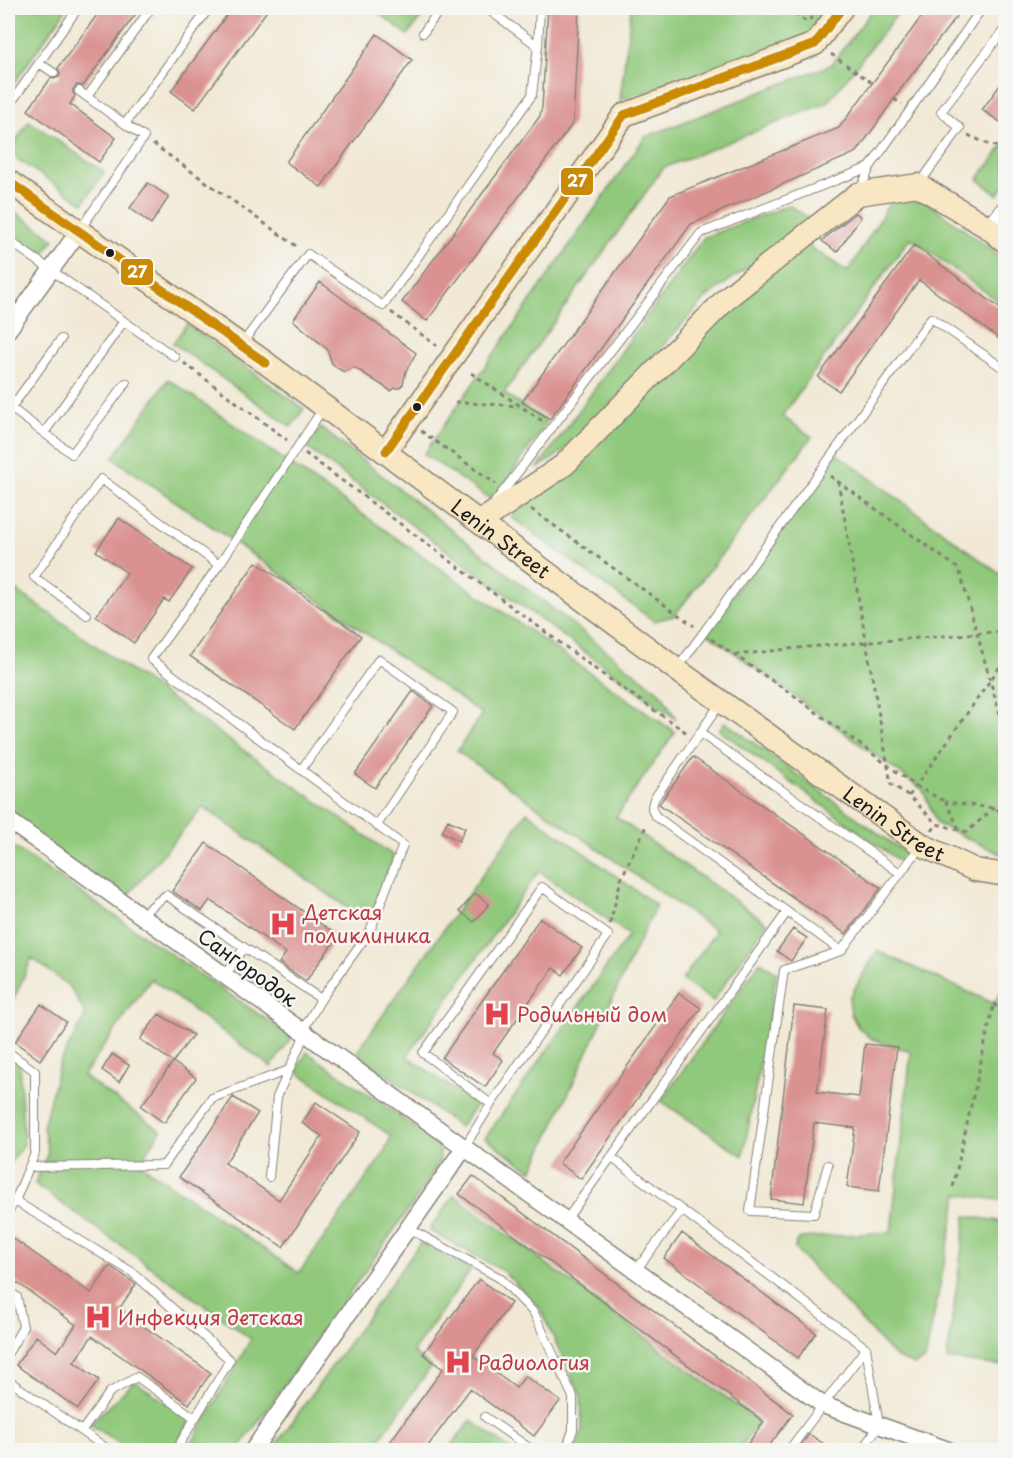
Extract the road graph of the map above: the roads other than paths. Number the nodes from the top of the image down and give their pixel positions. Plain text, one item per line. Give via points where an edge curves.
1 (78, 8) edge
2 (151, 8) edge
3 (209, 8) edge
4 (441, 8) edge
5 (486, 8) edge
6 (540, 8) edge
7 (842, 8) edge
8 (982, 8) edge
9 (1005, 27) edge
10 (423, 33) dead end
11 (538, 46) junction
12 (39, 63) junction
13 (54, 73) dead end
14 (8, 107) edge
15 (125, 124) junction
16 (870, 167) junction
17 (8, 181) edge
18 (918, 185) junction
19 (858, 194) junction
20 (1005, 208) edge
21 (79, 231) junction
22 (997, 235) edge
23 (8, 240) edge
24 (51, 271) junction
25 (124, 321) junction
26 (8, 330) edge
27 (61, 339) dead end
28 (241, 345) junction
29 (175, 357) road end
30 (1005, 370) edge
31 (126, 383) dead end
32 (325, 406) junction
33 (44, 433) junction
34 (386, 451) junction
35 (510, 494) junction
36 (480, 522) junction
37 (219, 565) junction
38 (87, 615) dead end
39 (677, 670) junction
40 (722, 701) junction
41 (698, 736) junction
42 (301, 770) junction
43 (8, 820) edge
44 (376, 825) junction
45 (922, 845) junction
46 (900, 873) junction
47 (1005, 875) edge
48 (787, 912) junction
49 (140, 916) junction
50 (244, 948) junction
51 (841, 951) junction
52 (225, 976) junction
53 (321, 999) junction
54 (304, 1033) junction
55 (8, 1052) edge
56 (289, 1070) junction
57 (491, 1104) junction
58 (464, 1148) junction
59 (611, 1157) junction
60 (828, 1165) dead end
61 (29, 1167) junction
62 (269, 1177) dead end
63 (15, 1201) junction
64 (682, 1210) junction
65 (8, 1212) edge
66 (566, 1220) junction
67 (408, 1228) junction
68 (636, 1270) junction
69 (8, 1290) edge
70 (866, 1348) junction
71 (8, 1353) edge
72 (8, 1380) edge
73 (823, 1405) junction
74 (486, 1417) dead end
75 (195, 1418) junction
76 (879, 1425) junction
77 (82, 1431) junction
78 (109, 1450) edge
79 (176, 1450) edge
80 (253, 1450) edge
81 (531, 1450) edge
82 (566, 1450) edge
83 (789, 1450) edge
84 (862, 1450) edge
85 (948, 1450) edge

1 - 12 lane
2 - 15 lane via 83,94
3 - 15 lane
4 - 10 lane
5 - 11 lane
6 - 11 lane
7 - 34 street via 813,35 624,116
8 - 16 lane
9 - 18 lane via 940,112 960,128
11 - 28 lane via 532,95 382,306 308,254
12 - 13 lane
12 - 14 lane
15 - 21 lane via 144,137
16 - 19 lane
16 - 35 lane via 701,233 552,427
17 - 21 street, Lenin Street
18 - 19 street
18 - 22 street
19 - 35 street via 728,297 564,465
20 - 22 street
21 - 24 street
21 - 28 street, Lenin Street
23 - 24 lane
24 - 25 lane
24 - 26 street
25 - 29 lane
25 - 33 lane
27 - 33 lane via 11,408
28 - 32 street, Lenin Street
30 - 39 lane via 931,318
31 - 33 lane via 72,454
32 - 34 street, Lenin Street
32 - 37 lane
34 - 36 street, Lenin Street
35 - 36 street
36 - 39 street, Lenin Street
37 - 38 lane via 101,479 34,577
37 - 42 lane via 151,659
39 - 40 street, Lenin Street
40 - 41 lane
40 - 45 street, Lenin Street
41 - 46 lane
41 - 48 lane via 654,799 652,812
42 - 44 lane
42 - 44 lane via 379,659 453,712
43 - 49 street, Сангородок
44 - 53 lane via 403,845 370,931
45 - 46 lane
45 - 47 street, Lenin Street via 975,870
46 - 51 lane
48 - 51 lane
48 - 59 lane
49 - 50 lane via 166,895
49 - 52 street, Сангородок
50 - 52 lane
50 - 53 lane
51 - 60 lane via 784,970 750,1211 814,1214
52 - 54 street, Сангородок
53 - 54 lane
54 - 56 lane
54 - 58 street, Сангородок
55 - 61 lane via 35,1071 35,1153
56 - 61 lane via 212,1098 164,1165
56 - 62 lane via 277,1097
57 - 57 lane via 608,935 542,887 423,1053
57 - 58 lane
58 - 66 street, Сангородок
58 - 67 street
59 - 64 lane
59 - 66 lane
61 - 63 lane
63 - 65 lane
63 - 75 lane via 132,1272 230,1360
64 - 68 lane
64 - 70 lane
66 - 68 street, Сангородок
67 - 80 street
67 - 82 lane via 500,1278 534,1312 573,1397 573,1430
68 - 73 street, Сангородок
69 - 71 lane via 17,1297 23,1327
70 - 73 lane
70 - 76 lane
72 - 77 lane
73 - 76 street, Сангородок
73 - 83 lane
74 - 81 lane
75 - 77 lane via 137,1377 110,1392
75 - 79 lane
76 - 84 lane
76 - 85 street, Сангородок
77 - 78 lane

